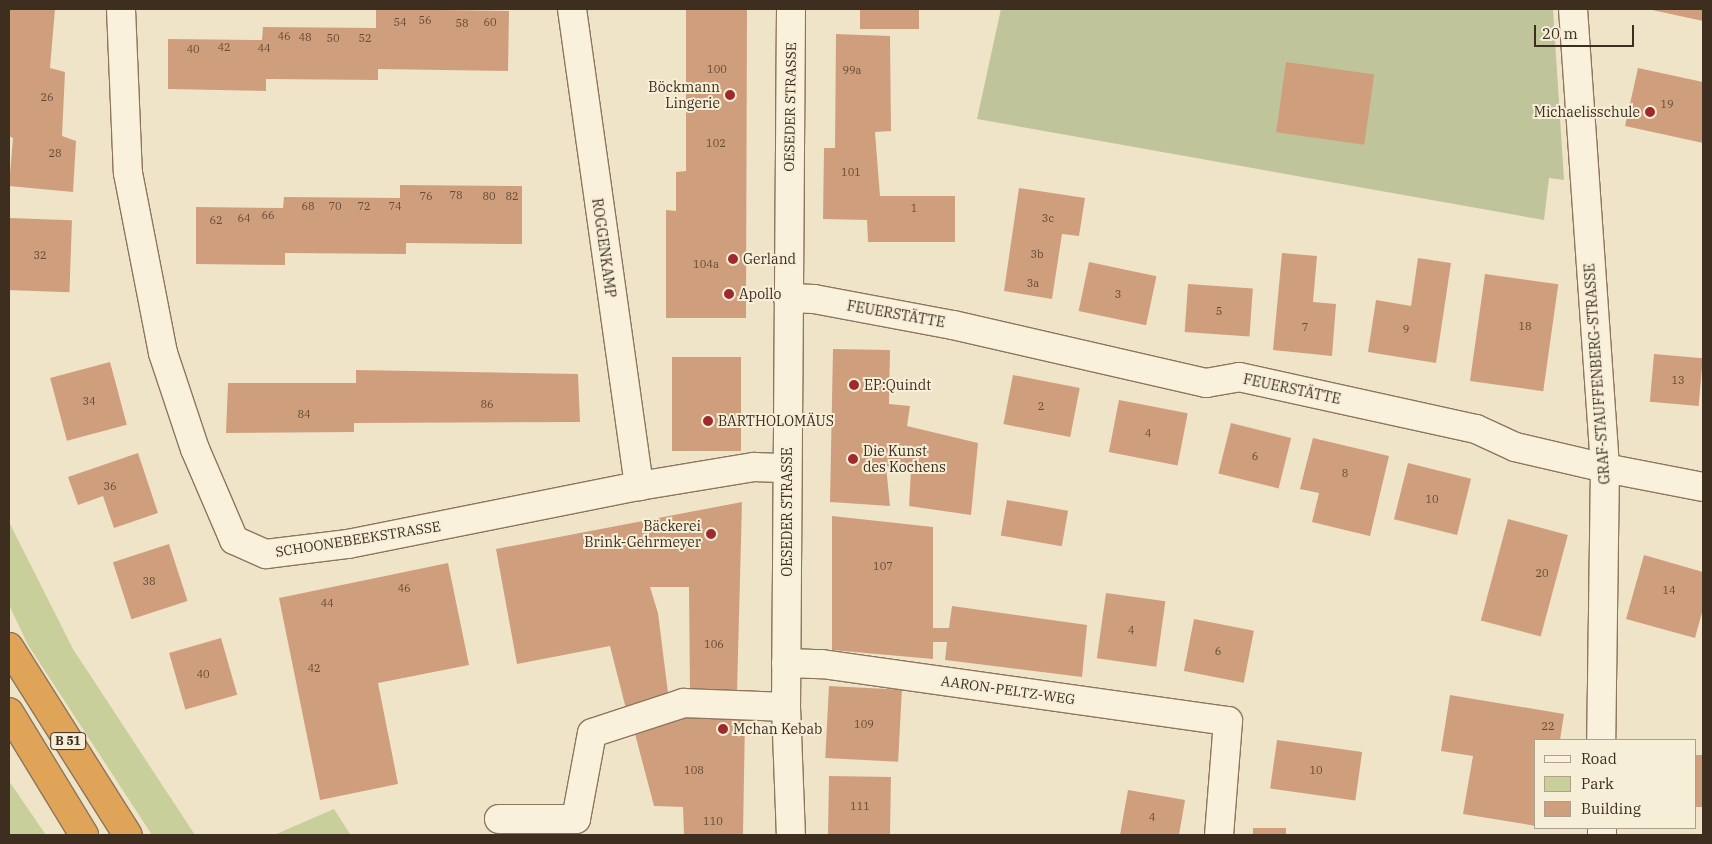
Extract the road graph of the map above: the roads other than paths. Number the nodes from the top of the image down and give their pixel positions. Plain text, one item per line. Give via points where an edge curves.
1 (122, 9) edge
2 (572, 9) edge
3 (791, 9) edge
4 (1573, 9) edge
5 (788, 298) junction
6 (787, 468) junction
7 (1605, 468) junction
8 (639, 486) junction
9 (1703, 487) edge
10 (9, 648) edge
11 (786, 663) junction
12 (786, 707) junction
13 (9, 712) edge
14 (1601, 739) edge
15 (499, 819) dead end
16 (84, 835) edge
17 (128, 835) edge
18 (791, 835) edge
19 (1219, 835) edge

1 - 8 street, SCHOONEBEEKSTRASSE via 128,173 163,353 195,449 234,540 266,554 348,544
2 - 8 street, ROGGENKAMP
3 - 5 street, OESEDER STRASSE
4 - 7 street, GRAF-STAUFFENBERG-STRASSE
5 - 6 street, OESEDER STRASSE
5 - 7 street, FEUERSTÄTTE via 814,299 953,324 1206,383 1239,377 1476,429 1514,447
6 - 8 street, SCHOONEBEEKSTRASSE via 754,467
6 - 11 street, OESEDER STRASSE
7 - 9 street, FEUERSTÄTTE
7 - 14 street, GRAF-STAUFFENBERG-STRASSE
10 - 17 highway, B 51
11 - 12 street, OESEDER STRASSE
11 - 19 street, AARON-PELTZ-WEG via 822,664 1228,721
12 - 15 street via 684,702 592,733 576,819
12 - 18 street, OESEDER STRASSE
13 - 16 highway, B 51

